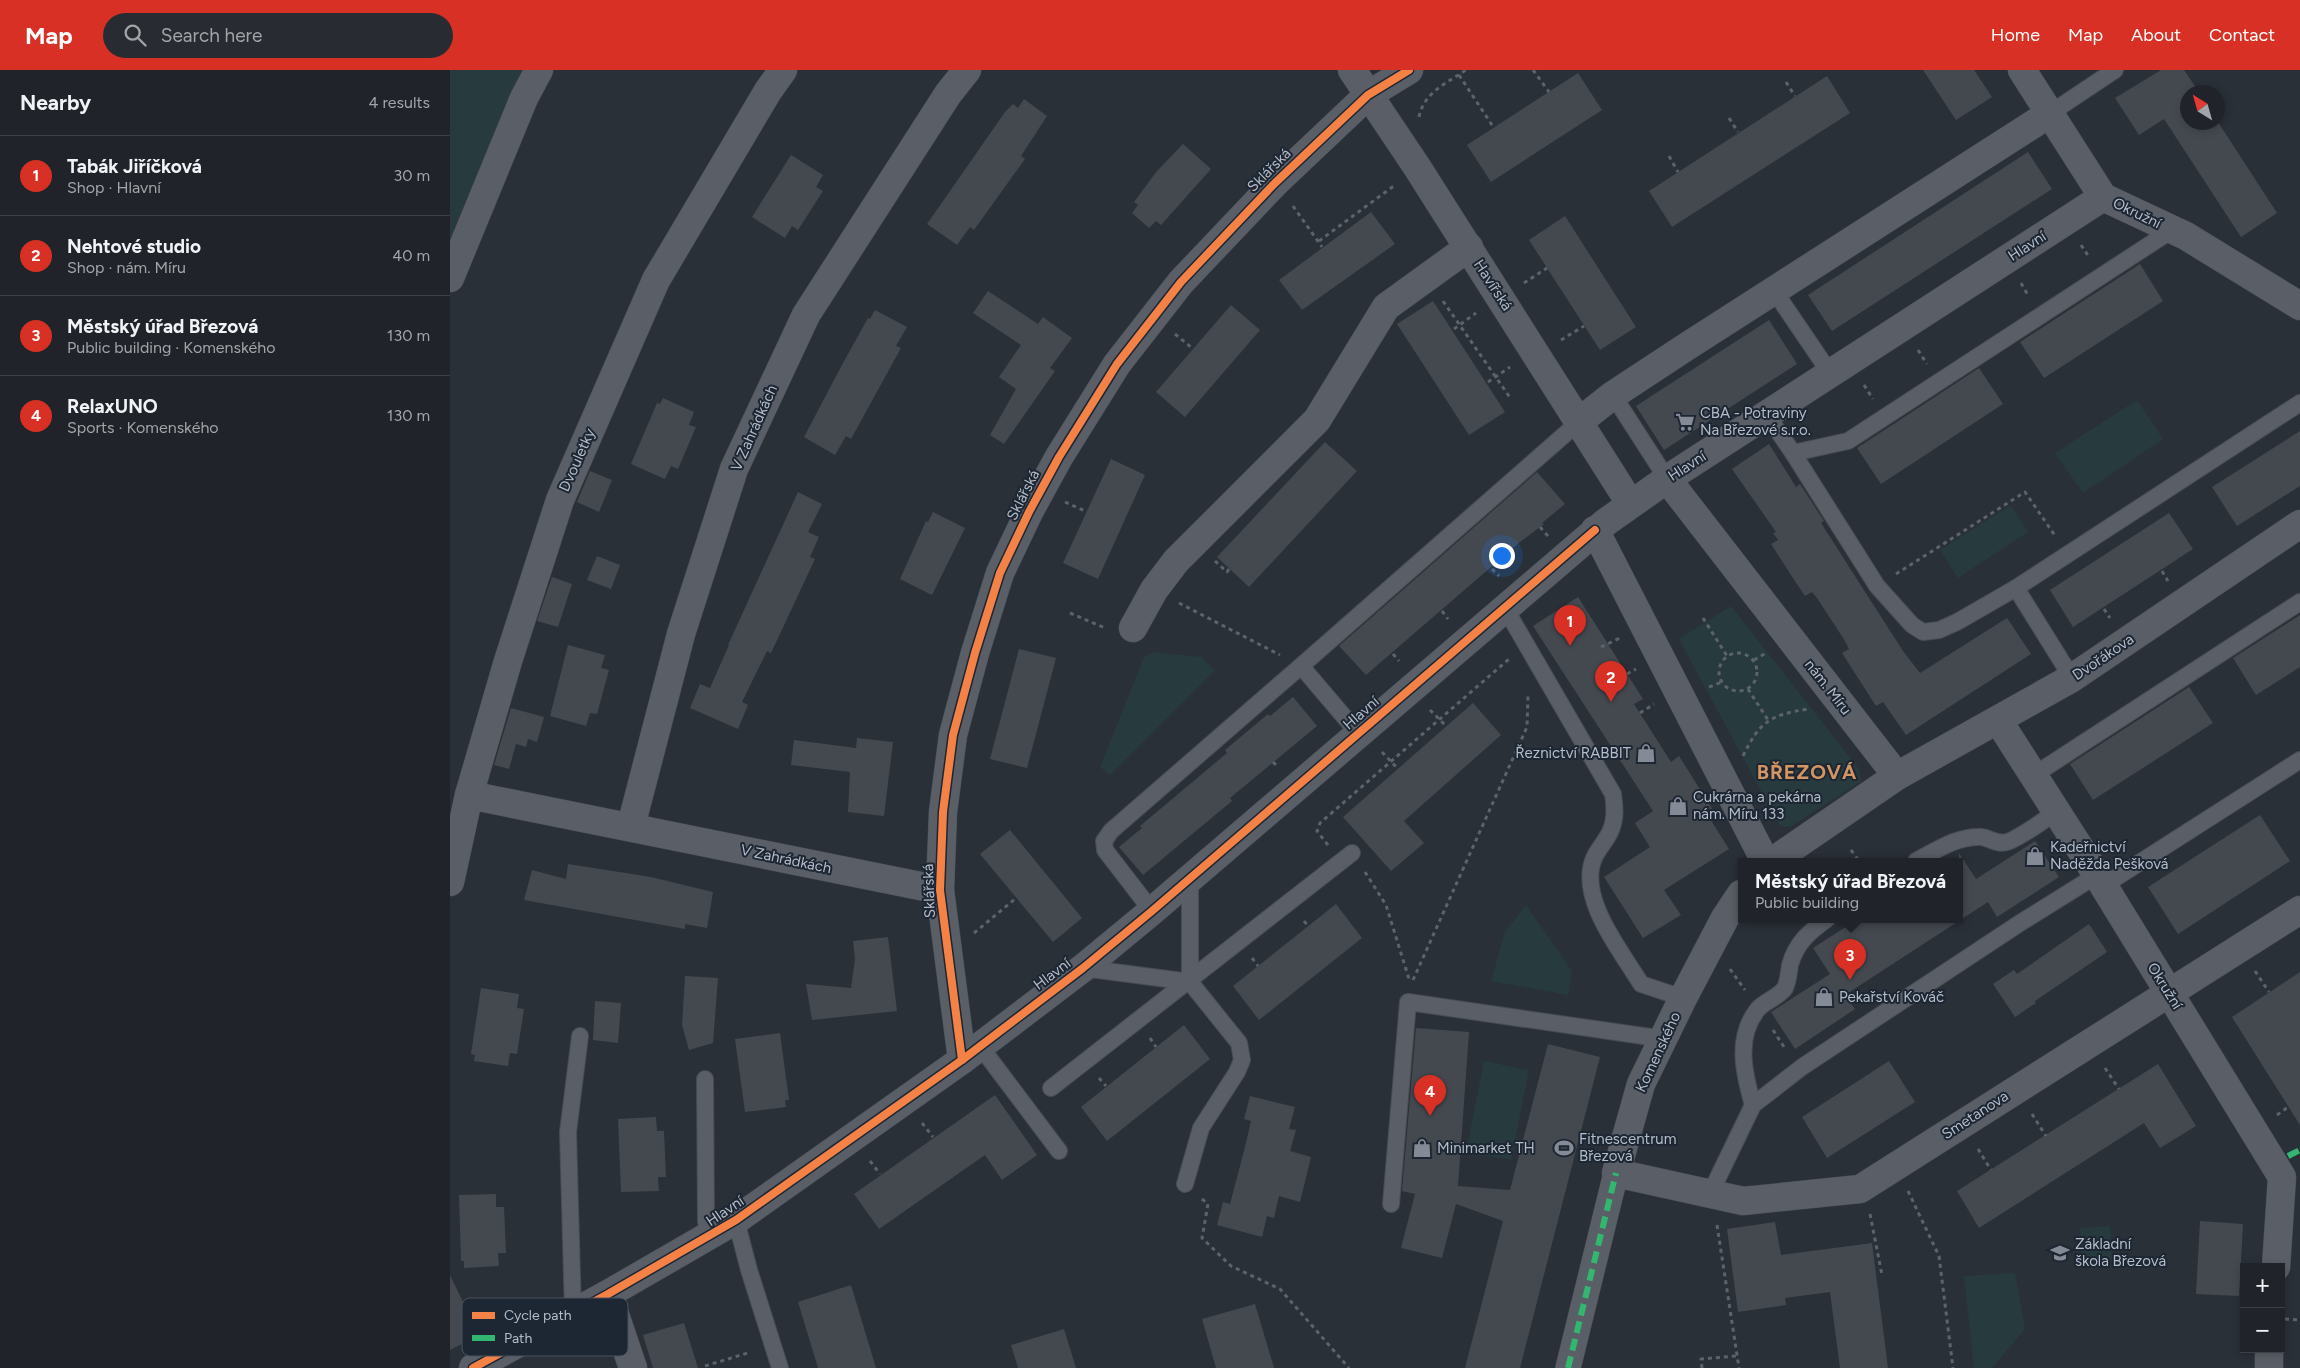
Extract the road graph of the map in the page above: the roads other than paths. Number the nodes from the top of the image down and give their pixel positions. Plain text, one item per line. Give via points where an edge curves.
1 (539, 70) edge
2 (783, 70) edge
3 (967, 70) edge
4 (1352, 70) edge
5 (1409, 70) edge
6 (2022, 70) edge
7 (2115, 70) edge
8 (1368, 95) junction
9 (2050, 114) junction
10 (2104, 197) junction
11 (2172, 230) junction
12 (1469, 248) junction
13 (450, 278) edge
14 (1774, 292) junction
15 (2300, 306) edge
16 (1830, 373) junction
17 (1613, 396) junction
18 (2300, 403) edge
19 (1767, 415) junction
20 (1580, 421) junction
21 (1793, 453) junction
22 (1667, 479) junction
23 (1630, 504) junction
24 (2300, 524) edge
25 (1595, 530) junction
26 (2016, 588) junction
27 (2300, 602) edge
28 (1505, 608) junction
29 (1133, 628) dead end
30 (1301, 666) junction
31 (2072, 678) junction
32 (1998, 720) junction
33 (1369, 741) junction
34 (2300, 760) edge
35 (2034, 775) junction
36 (1897, 776) junction
37 (469, 795) junction
38 (2057, 812) junction
39 (631, 826) junction
40 (1347, 857) road end
41 (1762, 858) edge
42 (1777, 858) edge
43 (1922, 858) edge
44 (1190, 878) junction
45 (2100, 881) junction
46 (450, 882) edge
47 (940, 890) junction
48 (1738, 899) edge
49 (2300, 910) edge
50 (1152, 911) junction
51 (1822, 923) edge
52 (1083, 968) junction
53 (1190, 982) junction
54 (2169, 991) junction
55 (1683, 998) junction
56 (580, 1036) dead end
57 (1664, 1039) junction
58 (971, 1053) junction
59 (705, 1080) dead end
60 (1052, 1088) dead end
61 (1753, 1105) junction
62 (1059, 1152) dead end
63 (1616, 1173) junction
64 (2291, 1178) edge
65 (1185, 1184) road end
66 (1710, 1194) junction
67 (1391, 1204) dead end
68 (736, 1220) junction
69 (711, 1237) junction
70 (2277, 1263) edge
71 (608, 1294) junction
72 (573, 1298) edge
73 (601, 1298) edge
74 (609, 1298) edge
75 (2270, 1353) edge
76 (495, 1356) edge
77 (628, 1356) edge
78 (473, 1368) edge
79 (632, 1368) edge
80 (780, 1368) edge
81 (1568, 1368) edge
82 (2269, 1368) edge

1 - 13 street via 524,98
2 - 37 street, Dvouletky via 656,280 560,500
3 - 39 street, V Zahrádkách via 948,94 806,314 734,469 681,634
4 - 8 street, Havířská
5 - 8 street, Sklářská
6 - 9 street, Okružní
7 - 9 lane
8 - 12 street, Havířská
8 - 47 street, Sklářská via 1275,183 1181,282 1117,364 1046,480 1000,572 974,653 953,735 943,812
9 - 10 street, Okružní
9 - 14 street
10 - 11 street, Okružní
10 - 16 street, Hlavní
11 - 15 street, Okružní
11 - 21 lane via 1848,441
12 - 20 street, Havířská
12 - 29 street via 1386,307 1317,420 1176,561 1154,590
14 - 16 lane
14 - 17 street
16 - 19 street, Hlavní
17 - 20 street
17 - 22 lane
18 - 26 lane
19 - 21 lane
19 - 22 street, Hlavní
20 - 23 street, Havířská
20 - 30 lane
21 - 26 lane via 1877,586 1923,632 1958,622
22 - 23 street, Hlavní
22 - 36 street, nám. Míru
23 - 25 street, Hlavní
24 - 31 street, Dvořákova
25 - 28 street, Hlavní
25 - 41 street
26 - 31 lane
27 - 35 lane
28 - 33 street, Hlavní
28 - 55 lane via 1614,794 1611,831 1591,868 1590,883 1598,912 1641,984
30 - 33 lane
30 - 50 lane via 1111,831 1104,841 1105,850
31 - 32 street, Dvořákova
32 - 35 street, Okružní
32 - 36 street, Dvořákova
33 - 44 street, Hlavní
34 - 45 lane
35 - 38 street, Okružní
36 - 42 street
37 - 39 street, V Zahrádkách
37 - 46 street, Dvouletky
38 - 43 lane via 2007,842 1998,843 1983,837 1964,838
38 - 45 street, Okružní
39 - 47 street, V Zahrádkách
40 - 53 lane
44 - 50 street, Hlavní
44 - 53 lane
45 - 54 street, Okružní
45 - 61 lane via 2020,923 1810,1062
47 - 58 street, Sklářská
48 - 55 street, Komenského
49 - 54 street, Smetanova
50 - 52 street, Hlavní
51 - 61 lane via 1802,938 1793,953 1785,988 1758,1009 1747,1030 1742,1054
52 - 53 lane
52 - 58 street, Hlavní
53 - 60 lane
53 - 65 lane via 1239,1043 1242,1060 1201,1128
54 - 64 street, Okružní
54 - 66 street, Smetanova via 1860,1189 1743,1201
55 - 57 street, Komenského
56 - 72 lane via 568,1132
57 - 63 street, Komenského via 1641,1084
57 - 67 lane via 1408,1002
58 - 62 lane
58 - 68 street, Hlavní
59 - 69 lane via 706,1222
61 - 66 lane
63 - 66 street, Smetanova
63 - 81 street, Komenského
64 - 70 street, Okružní
68 - 69 street, Hlavní
68 - 80 lane
69 - 71 street, Hlavní
71 - 73 street, Hlavní
71 - 74 street
75 - 82 street
76 - 78 street, Hlavní
77 - 79 street

